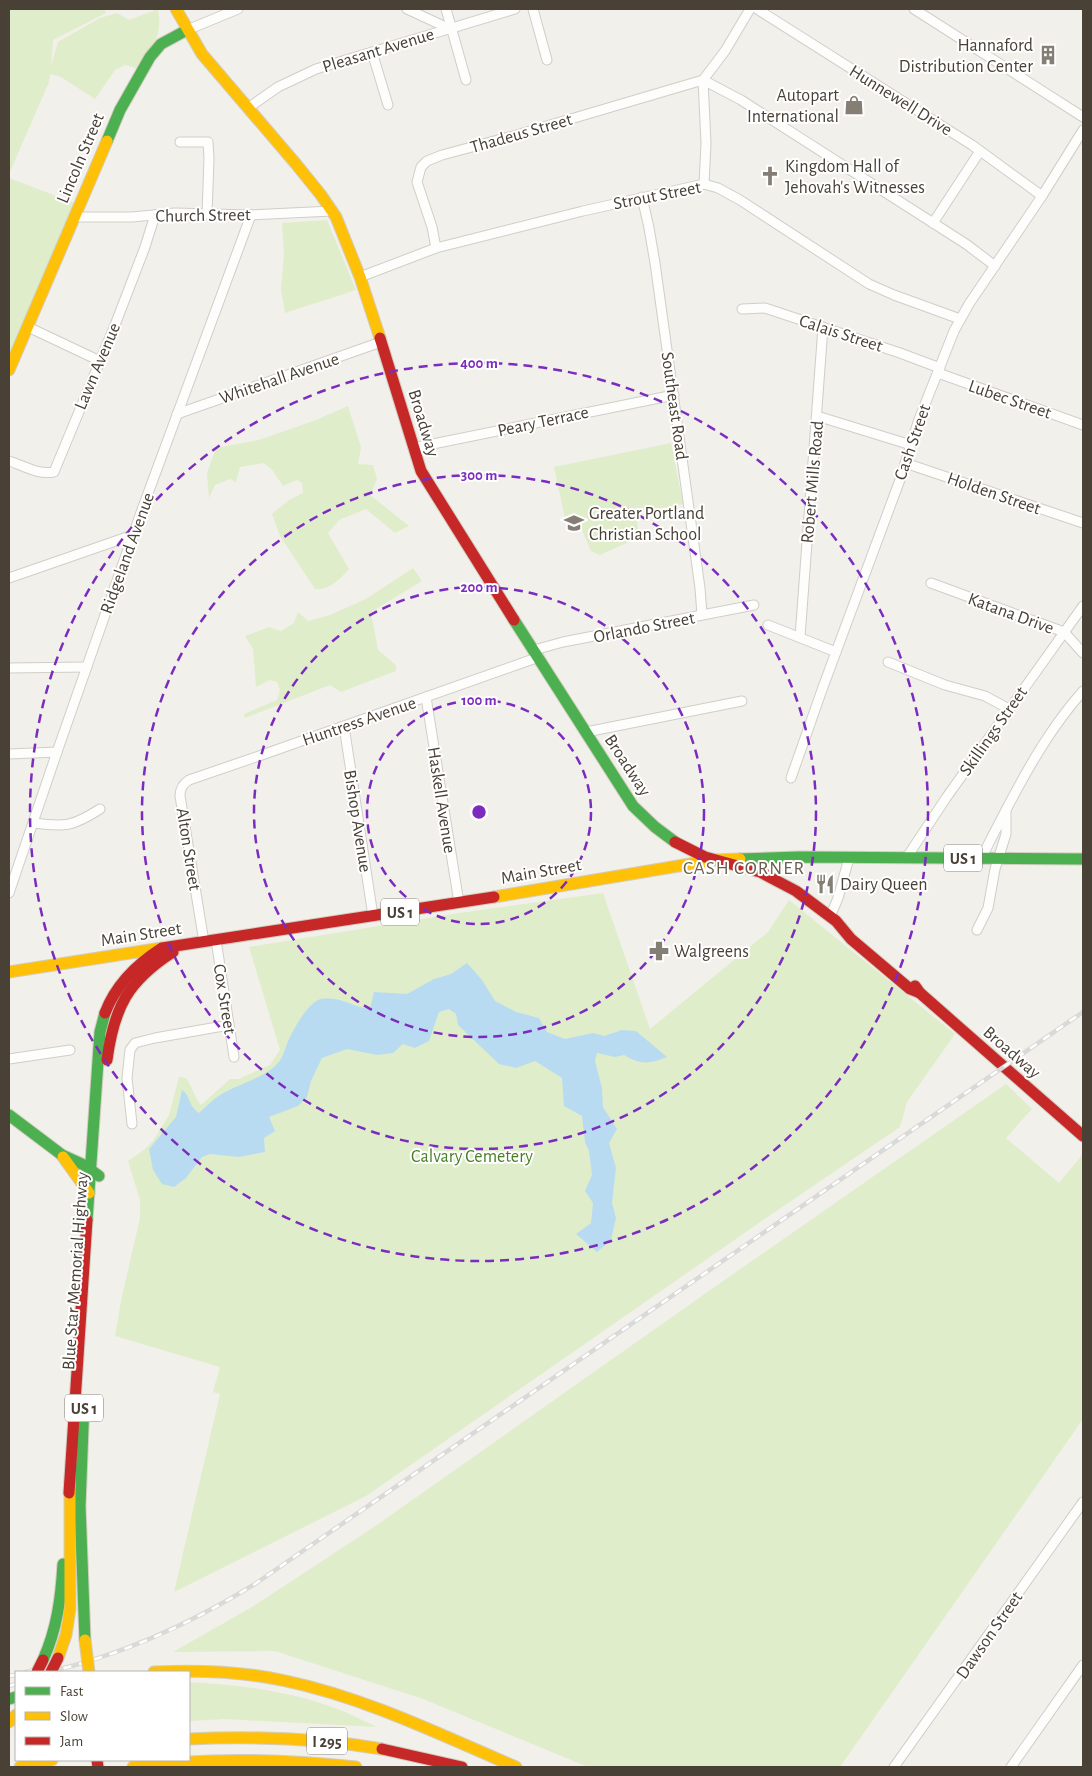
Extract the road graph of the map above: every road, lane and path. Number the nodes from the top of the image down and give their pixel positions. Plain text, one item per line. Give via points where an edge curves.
1 (176, 9) edge
2 (238, 9) edge
3 (407, 9) edge
4 (446, 9) edge
5 (515, 9) edge
6 (533, 9) edge
7 (750, 9) edge
8 (757, 9) edge
9 (914, 9) edge
10 (450, 28) junction
11 (187, 30) junction
12 (372, 52) junction
13 (547, 60) dead end
14 (466, 80) dead end
15 (703, 80) junction
16 (388, 105) dead end
17 (248, 108) junction
18 (1083, 117) edge
19 (1083, 130) edge
20 (180, 142) dead end
21 (980, 151) junction
22 (704, 184) junction
23 (1042, 196) junction
24 (642, 197) junction
25 (332, 211) junction
26 (207, 214) junction
27 (155, 215) junction
28 (251, 215) junction
29 (74, 217) junction
30 (932, 223) junction
31 (436, 248) junction
32 (995, 266) junction
33 (360, 278) junction
34 (742, 309) dead end
35 (960, 319) junction
36 (28, 327) junction
37 (823, 327) junction
38 (382, 342) junction
39 (100, 361) junction
40 (9, 370) edge
41 (939, 370) junction
42 (674, 395) junction
43 (177, 414) junction
44 (817, 416) junction
45 (1083, 425) edge
46 (911, 445) junction
47 (413, 448) junction
48 (9, 460) edge
49 (906, 463) junction
50 (1083, 523) edge
51 (133, 535) junction
52 (9, 578) edge
53 (931, 583) dead end
54 (754, 606) dead end
55 (1083, 606) edge
56 (702, 616) junction
57 (768, 625) dead end
58 (1064, 632) junction
59 (800, 637) junction
60 (836, 652) junction
61 (1083, 653) edge
62 (536, 654) junction
63 (888, 662) dead end
64 (87, 667) junction
65 (9, 668) edge
66 (1083, 691) edge
67 (426, 697) junction
68 (742, 701) dead end
69 (1009, 708) junction
70 (344, 726) junction
71 (586, 732) junction
72 (56, 752) junction
73 (9, 754) edge
74 (791, 778) dead end
75 (182, 786) joint
76 (100, 809) dead end
77 (1006, 810) junction
78 (33, 823) junction
79 (849, 858) junction
80 (907, 858) junction
81 (982, 858) junction
82 (998, 858) junction
83 (1083, 859) edge
84 (714, 860) junction
85 (18, 865) junction
86 (9, 868) edge
87 (9, 893) edge
88 (459, 903) junction
89 (373, 916) junction
90 (830, 917) junction
91 (977, 930) dead end
92 (216, 940) junction
93 (200, 942) junction
94 (162, 948) junction
95 (9, 972) edge
96 (230, 1025) junction
97 (70, 1050) dead end
98 (234, 1058) dead end
99 (9, 1059) edge
100 (9, 1115) edge
101 (132, 1124) dead end
102 (1083, 1136) edge
103 (62, 1155) junction
104 (95, 1173) junction
105 (89, 1193) junction
106 (70, 1483) junction
107 (1083, 1502) edge
108 (1083, 1665) edge
109 (38, 1671) edge
110 (52, 1671) edge
111 (88, 1671) edge
112 (190, 1672) edge
113 (190, 1739) edge
114 (47, 1761) edge
115 (20, 1767) edge
116 (133, 1767) edge
117 (356, 1767) edge
118 (462, 1767) edge
119 (516, 1767) edge
120 (894, 1767) edge
121 (1011, 1767) edge

1 - 11 main road, Broadway
2 - 11 street, Lincoln Street
3 - 10 street
4 - 10 street
5 - 10 street, Pleasant Avenue
6 - 13 street
7 - 15 street
8 - 21 street, Hunnewell Drive
9 - 18 street
10 - 12 street, Pleasant Avenue
10 - 14 street
11 - 17 main road, Broadway via 202,54
11 - 29 main road, Lincoln Street via 161,44 140,72 105,142
12 - 16 street
12 - 17 street, Pleasant Avenue via 300,75
15 - 22 street
15 - 30 street via 741,100
15 - 31 street, Thadeus Street via 427,161 421,167 417,182
17 - 25 main road, Broadway
19 - 23 street, Cash Street
20 - 26 street via 208,142
21 - 23 street, Hunnewell Drive
21 - 30 street
22 - 24 street, Strout Street
22 - 35 street, Strout Street via 740,200 869,284
23 - 32 street, Cash Street
24 - 31 street, Strout Street
24 - 42 street, Southeast Road
25 - 28 street, Church Street
25 - 33 main road, Broadway
26 - 27 street, Church Street
26 - 28 street, Church Street
27 - 29 street, Church Street
27 - 39 street, Lawn Avenue
28 - 43 street, Ridgeland Avenue
29 - 36 main road, Lincoln Street
30 - 32 street
31 - 33 street, Strout Street
32 - 35 street, Cash Street
33 - 38 main road, Broadway
34 - 37 street, Calais Street via 764,308
35 - 41 street, Cash Street
36 - 39 street
36 - 40 main road, Lincoln Street
37 - 41 street, Calais Street
37 - 44 street, Robert Mills Road
38 - 43 street, Whitehall Avenue
38 - 47 main road, Broadway
39 - 48 street, Lawn Avenue via 54,472 44,474
41 - 45 street, Lubec Street
41 - 46 street, Cash Street
42 - 47 street, Peary Terrace
42 - 56 street, Southeast Road
43 - 51 street, Ridgeland Avenue
44 - 46 street
44 - 59 street, Robert Mills Road
46 - 49 street, Cash Street
47 - 62 main road, Broadway via 427,483
49 - 50 street, Holden Street
49 - 60 street, Cash Street
51 - 52 street
51 - 64 street, Ridgeland Avenue
53 - 58 street, Katana Drive
54 - 56 street, Orlando Street
55 - 58 street, Skillings Street
56 - 62 street, Orlando Street via 563,642
57 - 59 street
58 - 61 street, Katana Drive
58 - 69 street, Skillings Street
59 - 60 street
60 - 74 street, Cash Street
62 - 67 street, Huntress Avenue
62 - 71 main road, Broadway
63 - 69 street via 945,685 985,696
64 - 65 street
64 - 72 street, Ridgeland Avenue
66 - 77 street via 1035,755
67 - 70 street, Huntress Avenue
67 - 88 street, Haskell Avenue
68 - 71 street
69 - 80 street, Skillings Street
70 - 75 street, Huntress Avenue via 189,780
70 - 89 street, Bishop Avenue
71 - 84 main road, Broadway via 610,772 645,819 681,845
72 - 73 street
72 - 78 street, Ridgeland Avenue
75 - 93 street, Alton Street via 180,796
76 - 78 street via 69,825
77 - 81 street
77 - 82 street via 1006,834
78 - 85 street, Ridgeland Avenue
79 - 80 main road, Main Street / US 1
79 - 84 main road, Main Street / US 1
79 - 90 street
80 - 81 main road, Main Street / US 1
81 - 82 main road, Main Street / US 1
82 - 83 main road, Main Street / US 1
82 - 91 street via 988,908
84 - 88 main road, Main Street / US 1
84 - 90 main road, Broadway via 772,877
85 - 86 street
85 - 87 street, Ridgeland Avenue
88 - 89 main road, Main Street / US 1
89 - 92 main road, Main Street / US 1
90 - 102 main road, Broadway via 851,939 910,989 920,992
92 - 93 main road, Main Street / US 1
92 - 96 street, Cox Street
93 - 94 main road, Main Street / US 1
93 - 104 main road, Blue Star Memorial Highway / US 1 via 153,964 137,979 120,1004 107,1057
94 - 95 main road, Main Street
94 - 104 main road, Blue Star Memorial Highway / US 1 via 131,971 104,1016 99,1044
96 - 98 street, Cox Street
96 - 101 street via 135,1044 130,1050 127,1078
97 - 99 street
100 - 103 main road
103 - 104 main road
103 - 105 main road
104 - 105 main road, Blue Star Memorial Highway / US 1
104 - 111 main road, Blue Star Memorial Highway / US 1, bridge via 80,1506
105 - 106 main road, Blue Star Memorial Highway / US 1
106 - 109 main road, Blue Star Memorial Highway, bridge via 61,1600 56,1625
106 - 110 main road, US 1, bridge via 70,1609 66,1635
107 - 120 street, Dawson Street
108 - 121 street
112 - 119 main road via 277,1679 309,1686 363,1704
113 - 118 main road, I 295 via 252,1737 334,1742 390,1750
114 - 115 main road
116 - 117 main road, I 295 via 246,1759

